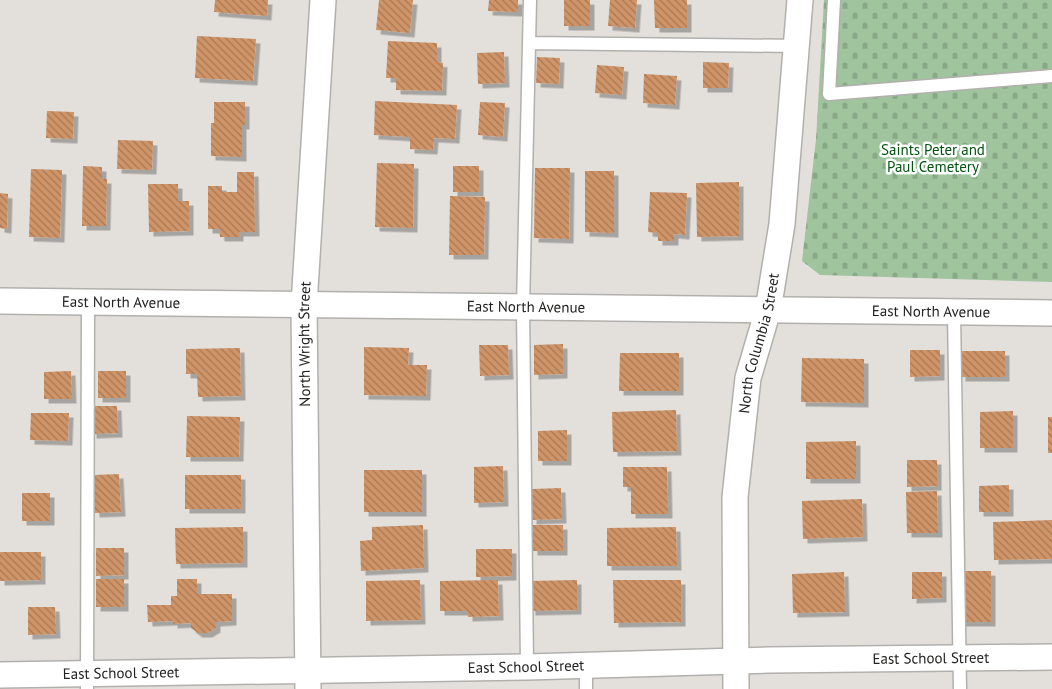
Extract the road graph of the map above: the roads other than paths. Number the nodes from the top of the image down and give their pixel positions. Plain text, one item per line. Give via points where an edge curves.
1 (323, 0) edge
2 (530, 0) edge
3 (800, 0) edge
4 (834, 0) edge
5 (529, 43) junction
6 (797, 46) junction
7 (1052, 76) edge
8 (0, 301) edge
9 (88, 302) junction
10 (304, 305) junction
11 (523, 307) junction
12 (768, 310) junction
13 (954, 312) junction
14 (1052, 313) edge
15 (959, 657) junction
16 (1052, 657) edge
17 (736, 661) junction
18 (527, 667) junction
19 (0, 675) edge
20 (586, 677) edge
21 (308, 680) edge
22 (87, 682) edge
23 (736, 689) edge
24 (960, 689) edge

1 - 10 street, North Wright Street
2 - 5 lane
3 - 6 street, North Columbia Street
4 - 7 lane via 829,94
5 - 6 lane
5 - 11 lane
6 - 12 street, North Columbia Street via 782,224
8 - 9 street, East North Avenue
9 - 10 street, East North Avenue
9 - 22 lane
10 - 11 street, East North Avenue
10 - 21 street, North Wright Street
11 - 12 street, East North Avenue
11 - 18 lane
12 - 13 street, East North Avenue
12 - 17 street, North Columbia Street via 748,378 735,497
13 - 14 street, East North Avenue
13 - 15 lane
15 - 16 street, East School Street
15 - 17 street, East School Street
15 - 24 lane
17 - 20 street, East School Street
17 - 23 street, North Columbia Street
18 - 20 street, East School Street
18 - 21 street, East School Street
19 - 22 street, East School Street
21 - 22 street, East School Street

